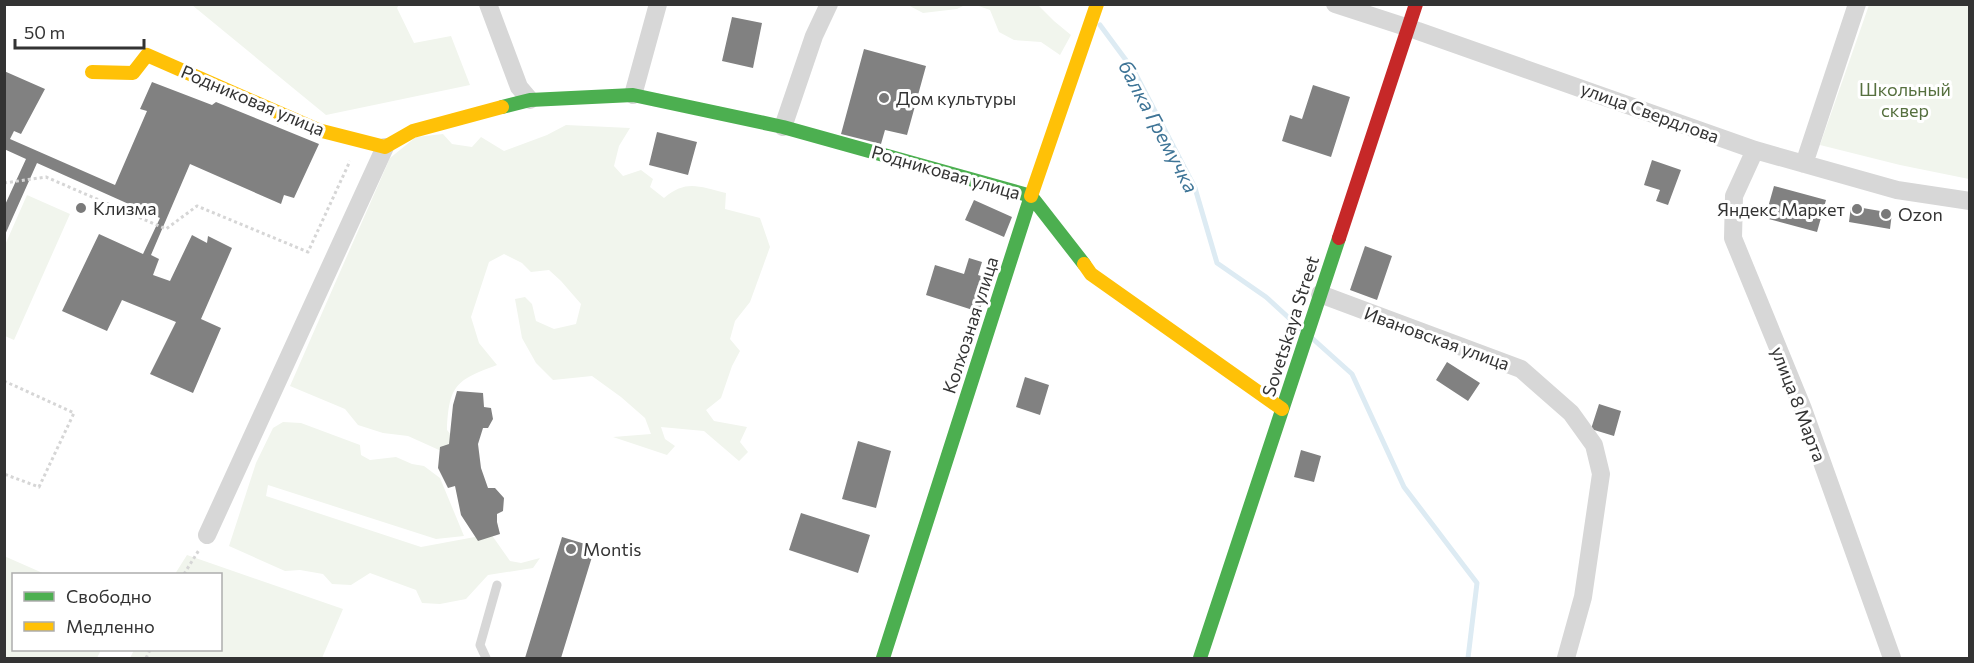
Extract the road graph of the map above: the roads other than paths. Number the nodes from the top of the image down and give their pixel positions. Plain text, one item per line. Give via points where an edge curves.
1 (488, 4) edge
2 (658, 4) edge
3 (829, 4) edge
4 (1096, 4) edge
5 (1335, 4) edge
6 (1416, 4) edge
7 (1857, 4) edge
8 (1408, 27) junction
9 (92, 72) dead end
10 (633, 95) junction
11 (530, 100) junction
12 (783, 127) junction
13 (385, 147) junction
14 (1755, 150) junction
15 (1804, 164) junction
16 (1035, 201) junction
17 (1970, 201) edge
18 (1038, 224) dead end
19 (1320, 294) junction
20 (1282, 409) junction
21 (207, 535) road end
22 (497, 585) dead end
23 (486, 658) edge
24 (882, 658) edge
25 (1200, 658) edge
26 (1566, 658) edge
27 (1893, 658) edge

1 - 11 street via 519,87
2 - 10 street
3 - 12 street
4 - 16 street, Колхозная улица
5 - 8 street, улица Свердлова
6 - 8 street, Sovetskaya Street
7 - 15 street
8 - 14 street, улица Свердлова
8 - 19 street, Sovetskaya Street
9 - 13 street, Родниковая улица via 133,73 147,55 318,130
10 - 11 street, Родниковая улица
10 - 12 street, Родниковая улица
11 - 13 street, Родниковая улица via 413,130
12 - 16 street, Родниковая улица
13 - 21 street
14 - 15 street, улица Свердлова
14 - 27 street, улица 8 Марта via 1734,196 1733,238 1803,409
15 - 17 street, улица Свердлова via 1897,190
16 - 18 street, Колхозная улица
16 - 20 street, Родниковая улица via 1091,274
16 - 24 street, Колхозная улица
19 - 20 street, Sovetskaya Street
19 - 26 street, Ивановская улица via 1521,369 1571,413 1594,445 1601,474 1583,597
20 - 25 street, Sovetskaya Street
22 - 23 lane via 480,645

